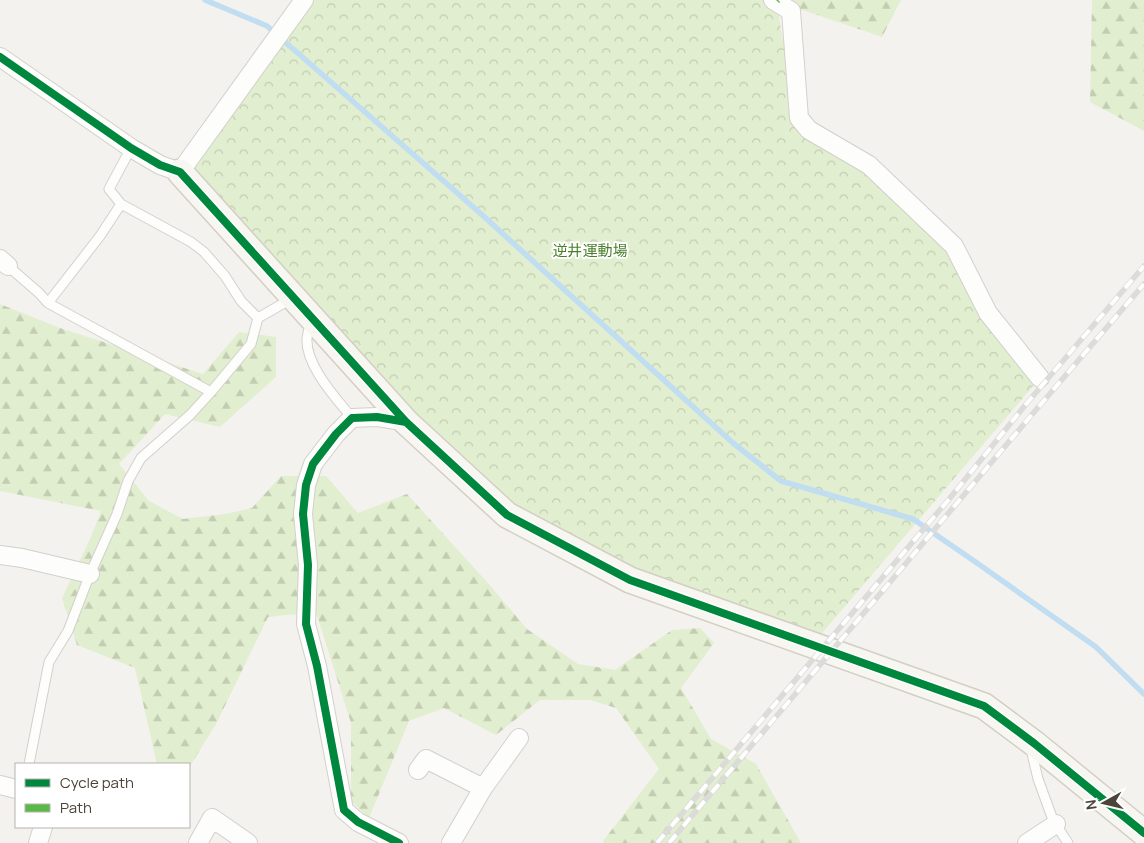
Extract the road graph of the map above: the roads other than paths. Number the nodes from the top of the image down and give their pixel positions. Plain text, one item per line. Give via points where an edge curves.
1 (304, 0) edge
2 (773, 0) edge
3 (1, 59) edge
4 (131, 148) junction
5 (180, 172) junction
6 (121, 204) junction
7 (4, 263) edge
8 (293, 298) junction
9 (48, 303) junction
10 (258, 318) junction
11 (312, 318) junction
12 (1040, 378) dead end
13 (211, 392) junction
14 (352, 418) junction
15 (406, 422) junction
16 (0, 555) edge
17 (90, 574) junction
18 (519, 738) dead end
19 (1028, 739) junction
20 (29, 763) edge
21 (418, 770) dead end
22 (0, 785) edge
23 (482, 788) junction
24 (15, 789) edge
25 (1056, 824) junction
26 (44, 828) edge
27 (1144, 833) edge
28 (379, 839) edge
29 (38, 843) edge
30 (198, 843) edge
31 (248, 843) edge
32 (399, 843) edge
33 (451, 843) edge
34 (1027, 843) edge
35 (1068, 843) edge

1 - 5 street
2 - 12 street via 791,12 799,118 809,130 869,165 954,246 988,313
3 - 4 street
4 - 5 street via 160,165
4 - 6 lane via 109,189
5 - 8 street
6 - 9 lane
6 - 10 lane via 204,252
7 - 9 lane
8 - 10 lane
8 - 11 street
9 - 13 lane
10 - 13 lane via 251,344
11 - 14 lane via 307,339 310,358
11 - 15 street
13 - 17 lane via 141,458 128,481
14 - 15 street via 377,417
14 - 28 street via 313,464 306,485 306,624 344,810
15 - 19 street via 507,515 630,580 984,706
16 - 17 street
17 - 20 lane via 68,631 49,662
18 - 23 street
19 - 25 lane via 1038,779
19 - 27 street
21 - 23 street via 426,759
22 - 24 street
23 - 33 street
25 - 34 street
25 - 35 lane
26 - 29 street
28 - 32 street
30 - 31 street via 212,818

